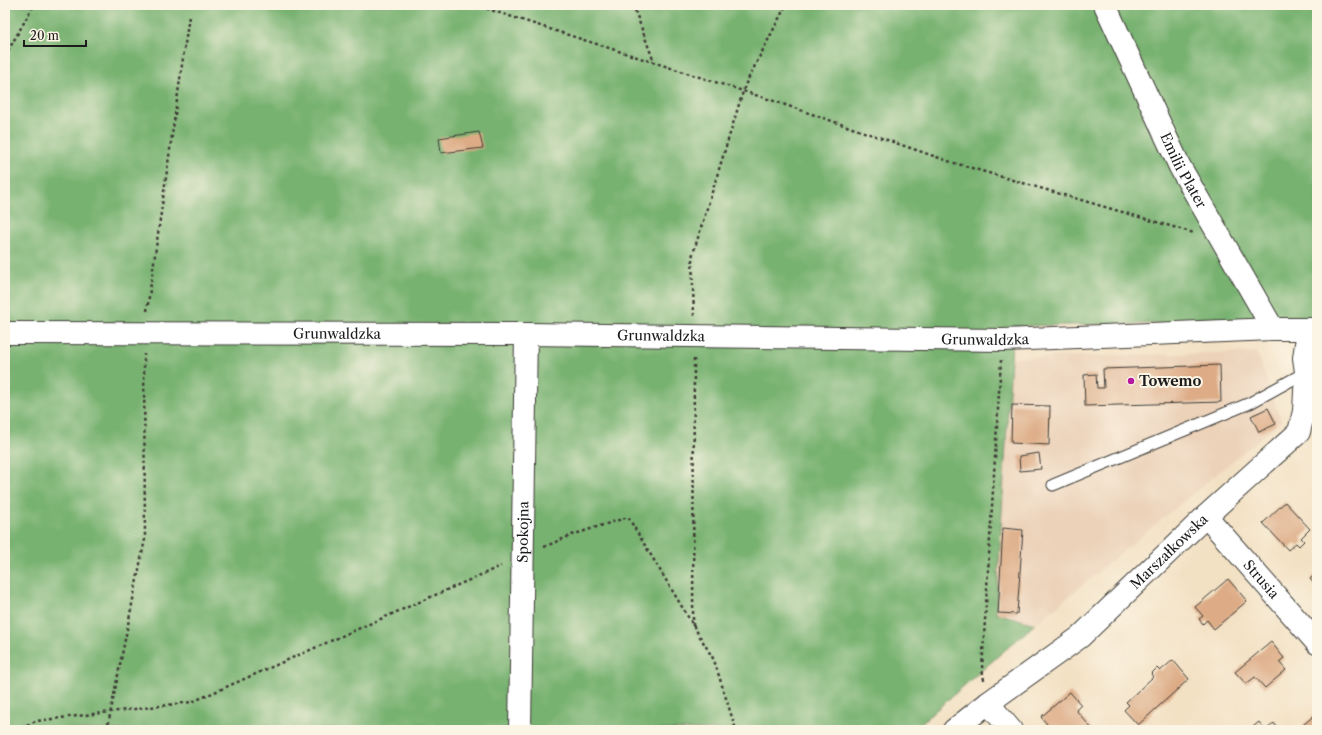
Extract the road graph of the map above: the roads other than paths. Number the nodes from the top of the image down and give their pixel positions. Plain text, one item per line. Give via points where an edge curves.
1 (1104, 5) edge
2 (1273, 329) junction
3 (1312, 330) edge
4 (5, 333) edge
5 (526, 334) junction
6 (1306, 372) junction
7 (1053, 485) dead end
8 (1206, 516) junction
9 (1317, 643) edge
10 (988, 704) junction
11 (520, 730) edge
12 (954, 730) edge
13 (1011, 730) edge

1 - 2 street, Emilii Plater via 1180,167
2 - 3 street, Grunwaldzka
2 - 5 street, Grunwaldzka via 1003,340
3 - 6 street, Marszałkowska via 1304,358
4 - 5 street, Grunwaldzka
5 - 11 street, Spokojna
6 - 7 lane via 1250,403
6 - 8 street, Marszałkowska via 1304,411 1299,432
8 - 9 street, Strusia
8 - 10 street, Marszałkowska via 1080,637
10 - 12 street, Marszałkowska
10 - 13 street

